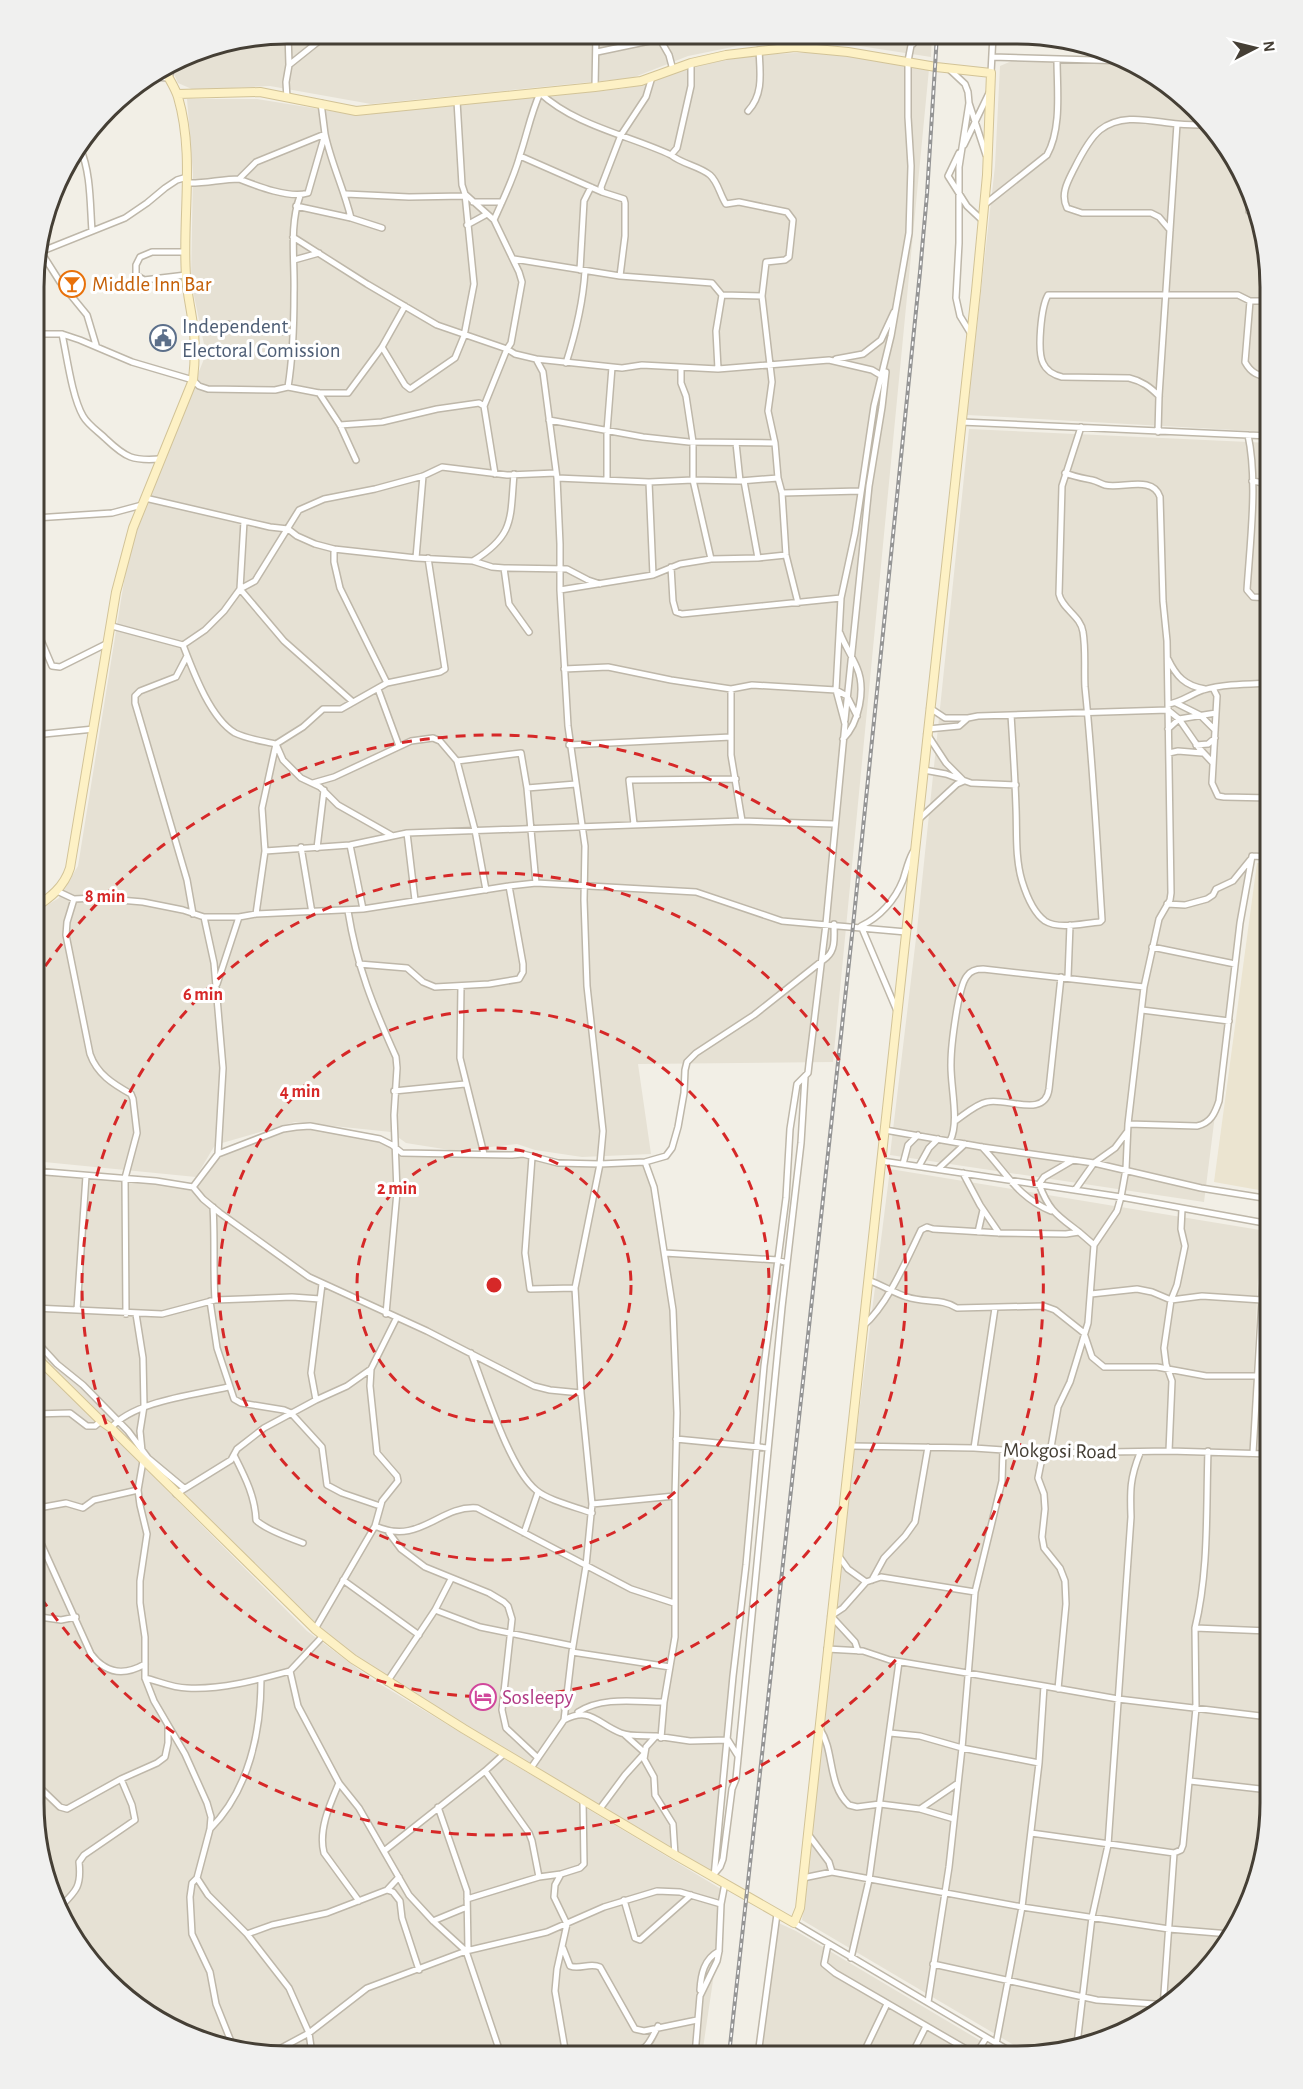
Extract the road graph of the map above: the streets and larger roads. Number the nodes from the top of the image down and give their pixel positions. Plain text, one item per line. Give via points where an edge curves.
1 (289, 44) edge
2 (314, 44) edge
3 (597, 44) edge
4 (628, 44) edge
5 (663, 44) edge
6 (912, 44) edge
7 (993, 44) edge
8 (759, 50) junction
9 (597, 52) junction
10 (992, 57) junction
11 (1057, 59) junction
12 (1105, 60) edge
13 (908, 61) junction
14 (691, 63) junction
15 (290, 65) junction
16 (949, 68) junction
17 (673, 70) junction
18 (170, 73) edge
19 (991, 73) junction
20 (167, 75) edge
21 (652, 76) junction
22 (163, 77) edge
23 (169, 78) junction
24 (595, 87) junction
25 (990, 91) junction
26 (540, 93) junction
27 (177, 94) junction
28 (287, 98) junction
29 (457, 101) junction
30 (321, 103) junction
31 (969, 103) junction
32 (748, 111) dead end
33 (976, 120) junction
34 (1177, 124) junction
35 (1198, 125) edge
36 (325, 134) junction
37 (621, 135) junction
38 (961, 149) junction
39 (82, 155) edge
40 (671, 155) junction
41 (520, 156) junction
42 (987, 160) junction
43 (239, 179) junction
44 (187, 180) junction
45 (591, 187) junction
46 (602, 192) junction
47 (960, 193) junction
48 (346, 194) junction
49 (465, 195) junction
50 (300, 196) junction
51 (473, 202) junction
52 (502, 202) junction
53 (984, 205) junction
54 (296, 206) junction
55 (487, 214) junction
56 (351, 218) junction
57 (494, 220) junction
58 (982, 220) junction
59 (467, 225) junction
60 (382, 228) dead end
61 (1170, 230) junction
62 (92, 231) junction
63 (293, 237) junction
64 (47, 249) edge
65 (185, 252) junction
66 (319, 253) junction
67 (294, 260) junction
68 (514, 260) junction
69 (45, 262) edge
70 (583, 271) junction
71 (186, 275) junction
72 (620, 276) junction
73 (1167, 294) junction
74 (722, 295) junction
75 (762, 296) junction
76 (1250, 301) junction
77 (1260, 301) edge
78 (405, 306) junction
79 (896, 307) junction
80 (194, 328) junction
81 (293, 332) junction
82 (44, 334) edge
83 (62, 334) junction
84 (971, 334) junction
85 (464, 336) junction
86 (96, 345) junction
87 (382, 347) junction
88 (507, 350) junction
89 (536, 359) junction
90 (829, 360) junction
91 (885, 361) junction
92 (566, 363) junction
93 (770, 364) junction
94 (612, 367) junction
95 (681, 368) junction
96 (718, 369) junction
97 (882, 376) junction
98 (1260, 376) edge
99 (193, 380) junction
100 (288, 387) junction
101 (319, 393) junction
102 (1159, 396) junction
103 (484, 406) junction
104 (549, 420) junction
105 (961, 422) junction
106 (340, 425) junction
107 (1081, 427) junction
108 (607, 431) junction
109 (1158, 432) junction
110 (1248, 435) junction
111 (1260, 436) edge
112 (693, 442) junction
113 (736, 443) junction
114 (775, 443) junction
115 (160, 459) junction
116 (356, 460) dead end
117 (1065, 473) junction
118 (495, 474) junction
119 (514, 474) junction
120 (423, 476) junction
121 (556, 476) junction
122 (778, 478) junction
123 (607, 479) junction
124 (693, 480) junction
125 (742, 481) junction
126 (649, 482) junction
127 (1252, 482) junction
128 (1260, 483) edge
129 (860, 491) junction
130 (782, 493) junction
131 (143, 501) junction
132 (44, 517) edge
133 (244, 520) junction
134 (288, 529) junction
135 (334, 549) junction
136 (786, 555) junction
137 (416, 558) junction
138 (428, 558) junction
139 (758, 558) junction
140 (711, 559) junction
141 (473, 561) junction
142 (671, 567) junction
143 (504, 568) junction
144 (560, 568) junction
145 (653, 575) junction
146 (600, 584) junction
147 (240, 589) junction
148 (560, 590) junction
149 (1260, 597) edge
150 (841, 598) junction
151 (798, 603) junction
152 (112, 626) junction
153 (529, 632) dead end
154 (839, 632) junction
155 (108, 643) junction
156 (183, 645) junction
157 (44, 647) edge
158 (187, 656) junction
159 (851, 656) junction
160 (1167, 658) junction
161 (564, 669) junction
162 (387, 683) junction
163 (1260, 684) edge
164 (378, 689) junction
165 (731, 689) junction
166 (1210, 689) junction
167 (836, 690) junction
168 (847, 696) junction
169 (353, 702) junction
170 (1176, 703) junction
171 (1168, 707) junction
172 (930, 708) junction
173 (1088, 712) junction
174 (1216, 713) junction
175 (1011, 715) junction
176 (857, 716) junction
177 (1200, 716) junction
178 (968, 718) junction
179 (1179, 719) junction
180 (844, 724) junction
181 (94, 729) junction
182 (1168, 729) junction
183 (1215, 730) junction
184 (928, 731) junction
185 (44, 734) edge
186 (731, 736) junction
187 (1215, 738) junction
188 (843, 739) junction
189 (276, 744) junction
190 (1196, 745) junction
191 (399, 746) junction
192 (569, 746) junction
193 (1214, 752) junction
194 (1169, 753) junction
195 (1203, 753) junction
196 (458, 761) junction
197 (1213, 763) junction
198 (924, 770) junction
199 (736, 779) junction
200 (964, 781) junction
201 (313, 783) junction
202 (576, 784) junction
203 (1016, 785) junction
204 (527, 788) junction
205 (324, 790) junction
206 (1260, 798) edge
207 (918, 820) junction
208 (742, 821) junction
209 (634, 824) junction
210 (834, 824) junction
211 (583, 826) junction
212 (532, 827) junction
213 (475, 830) junction
214 (407, 832) junction
215 (392, 835) junction
216 (351, 845) junction
217 (301, 847) junction
218 (317, 848) junction
219 (915, 848) junction
220 (265, 851) junction
221 (1252, 856) junction
222 (1260, 856) edge
223 (536, 883) junction
224 (509, 886) junction
225 (584, 886) junction
226 (486, 890) junction
227 (57, 891) junction
228 (74, 899) junction
229 (415, 900) junction
230 (44, 902) edge
231 (1167, 904) junction
232 (363, 909) junction
233 (348, 911) junction
234 (312, 913) junction
235 (193, 914) junction
236 (256, 914) junction
237 (204, 917) junction
238 (239, 917) junction
239 (826, 924) junction
240 (834, 924) junction
241 (1070, 925) junction
242 (861, 926) junction
243 (906, 932) junction
244 (1152, 947) junction
245 (822, 962) junction
246 (359, 964) junction
247 (1235, 964) junction
248 (1060, 977) junction
249 (1068, 977) junction
250 (216, 985) junction
251 (461, 986) junction
252 (1144, 987) junction
253 (1142, 1010) junction
254 (898, 1012) junction
255 (1228, 1021) junction
256 (805, 1077) junction
257 (465, 1084) junction
258 (394, 1091) junction
259 (954, 1121) junction
260 (1128, 1124) junction
261 (885, 1130) junction
262 (1127, 1132) junction
263 (918, 1135) junction
264 (939, 1139) junction
265 (950, 1141) junction
266 (965, 1144) junction
267 (982, 1147) junction
268 (396, 1148) junction
269 (218, 1154) junction
270 (484, 1154) junction
271 (532, 1157) junction
272 (1073, 1160) junction
273 (882, 1161) junction
274 (645, 1162) junction
275 (1094, 1163) junction
276 (600, 1164) junction
277 (903, 1164) junction
278 (919, 1166) junction
279 (938, 1169) junction
280 (1126, 1169) junction
281 (44, 1171) edge
282 (963, 1173) junction
283 (86, 1176) junction
284 (125, 1179) junction
285 (1009, 1180) junction
286 (1039, 1184) junction
287 (193, 1187) junction
288 (1075, 1190) junction
289 (1121, 1197) junction
290 (1260, 1198) edge
291 (213, 1207) junction
292 (1182, 1209) junction
293 (983, 1210) junction
294 (1052, 1211) junction
295 (1260, 1223) edge
296 (978, 1232) junction
297 (1079, 1232) junction
298 (1000, 1233) junction
299 (1094, 1245) junction
300 (665, 1253) junction
301 (778, 1260) junction
302 (787, 1263) junction
303 (868, 1280) junction
304 (322, 1284) junction
305 (575, 1288) junction
306 (892, 1289) junction
307 (1091, 1294) junction
308 (320, 1299) junction
309 (1171, 1300) junction
310 (1260, 1300) edge
311 (213, 1301) junction
312 (44, 1308) edge
313 (995, 1308) junction
314 (77, 1310) junction
315 (126, 1314) junction
316 (136, 1314) junction
317 (386, 1314) junction
318 (396, 1319) junction
319 (863, 1326) junction
320 (1084, 1334) junction
321 (1260, 1338) edge
322 (44, 1350) edge
323 (471, 1353) junction
324 (44, 1365) edge
325 (1168, 1369) junction
326 (371, 1370) junction
327 (1258, 1376) junction
328 (228, 1387) junction
329 (581, 1393) junction
330 (316, 1400) junction
331 (144, 1406) junction
332 (291, 1413) junction
333 (44, 1415) edge
334 (118, 1420) junction
335 (101, 1421) junction
336 (111, 1428) junction
337 (676, 1439) junction
338 (851, 1446) junction
339 (928, 1447) junction
340 (756, 1448) junction
341 (768, 1448) junction
342 (141, 1449) junction
343 (974, 1449) junction
344 (1003, 1450) junction
345 (1169, 1451) junction
346 (1208, 1451) junction
347 (1042, 1453) junction
348 (1050, 1453) junction
349 (1140, 1453) junction
350 (1253, 1453) junction
351 (1260, 1453) edge
352 (234, 1455) junction
353 (143, 1461) junction
354 (184, 1488) junction
355 (138, 1490) junction
356 (538, 1492) junction
357 (176, 1494) junction
358 (675, 1497) junction
359 (592, 1504) junction
360 (380, 1506) junction
361 (44, 1507) edge
362 (592, 1513) junction
363 (375, 1526) junction
364 (389, 1533) junction
365 (524, 1533) junction
366 (303, 1543) dead end
367 (44, 1550) edge
368 (838, 1555) junction
369 (586, 1566) junction
370 (451, 1579) junction
371 (343, 1580) junction
372 (869, 1581) junction
373 (975, 1592) junction
374 (674, 1603) junction
375 (435, 1610) junction
376 (831, 1616) junction
377 (76, 1617) junction
378 (44, 1618) edge
379 (315, 1629) junction
380 (1195, 1629) junction
381 (1260, 1631) edge
382 (419, 1635) junction
383 (510, 1635) junction
384 (323, 1636) junction
385 (572, 1649) junction
386 (827, 1649) junction
387 (858, 1651) junction
388 (899, 1662) junction
389 (145, 1664) junction
390 (670, 1667) junction
391 (290, 1671) junction
392 (969, 1672) junction
393 (145, 1678) junction
394 (261, 1679) junction
395 (387, 1682) junction
396 (1044, 1686) junction
397 (1058, 1689) junction
398 (1118, 1699) junction
399 (664, 1702) junction
400 (1196, 1708) junction
401 (575, 1714) junction
402 (1260, 1716) edge
403 (564, 1720) junction
404 (168, 1726) junction
405 (820, 1729) junction
406 (890, 1733) junction
407 (623, 1734) junction
408 (658, 1737) junction
409 (728, 1740) junction
410 (962, 1748) junction
411 (505, 1753) junction
412 (644, 1753) junction
413 (738, 1756) junction
414 (538, 1758) junction
415 (1039, 1763) junction
416 (531, 1768) junction
417 (485, 1772) junction
418 (120, 1779) junction
419 (1190, 1781) junction
420 (339, 1783) junction
421 (958, 1783) junction
422 (1260, 1789) edge
423 (44, 1792) edge
424 (583, 1800) junction
425 (880, 1804) junction
426 (438, 1807) junction
427 (920, 1809) junction
428 (599, 1810) junction
429 (954, 1819) junction
430 (210, 1829) junction
431 (1031, 1833) junction
432 (808, 1834) junction
433 (1108, 1845) junction
434 (384, 1851) junction
435 (1174, 1853) junction
436 (675, 1855) junction
437 (832, 1872) junction
438 (561, 1874) junction
439 (714, 1875) junction
440 (399, 1877) junction
441 (539, 1877) junction
442 (197, 1878) junction
443 (803, 1878) junction
444 (869, 1880) junction
445 (725, 1883) junction
446 (387, 1890) junction
447 (945, 1894) junction
448 (409, 1895) junction
449 (691, 1895) junction
450 (467, 1899) junction
451 (624, 1900) junction
452 (360, 1901) junction
453 (65, 1902) edge
454 (400, 1902) junction
455 (721, 1904) junction
456 (467, 1907) junction
457 (1022, 1907) junction
458 (777, 1914) junction
459 (1092, 1917) junction
460 (433, 1921) junction
461 (794, 1923) junction
462 (567, 1924) junction
463 (1169, 1929) junction
464 (1221, 1933) edge
465 (247, 1934) junction
466 (828, 1944) junction
467 (562, 1946) junction
468 (467, 1951) junction
469 (851, 1958) junction
470 (933, 1964) junction
471 (418, 1970) junction
472 (1009, 1980) junction
473 (1166, 1994) edge
474 (1083, 1997) junction
475 (928, 2002) junction
476 (887, 2004) junction
477 (1151, 2005) edge
478 (697, 2020) junction
479 (658, 2026) junction
480 (926, 2026) junction
481 (309, 2033) junction
482 (1078, 2037) edge
483 (986, 2038) junction
484 (230, 2039) edge
485 (996, 2044) joint
486 (287, 2045) edge
487 (311, 2045) edge
488 (498, 2045) edge
489 (564, 2045) edge
490 (649, 2045) edge
491 (696, 2045) edge
492 (759, 2045) edge
493 (867, 2045) edge
494 (916, 2045) edge
495 (959, 2045) edge
496 (982, 2045) edge

1 - 15 street
2 - 15 street
3 - 9 street
4 - 9 street
5 - 17 street
6 - 13 street
7 - 10 street
8 - 13 street via 817,48
8 - 14 street
8 - 32 street via 758,97
9 - 24 street
10 - 11 street
10 - 19 street
11 - 12 street
11 - 53 street via 1053,146
13 - 16 street
13 - 79 street via 909,233
14 - 17 street
14 - 40 street via 691,86 677,148
15 - 28 street
16 - 19 street
16 - 31 street via 965,84
17 - 21 street
18 - 23 street
19 - 25 street
20 - 23 street
21 - 24 street
21 - 37 street via 646,97
22 - 23 street
23 - 27 street
24 - 26 street
25 - 33 street
25 - 42 street
26 - 29 street
26 - 37 street via 558,108
26 - 41 street
27 - 28 street via 260,93
27 - 44 street via 185,132
28 - 30 street
29 - 30 street via 356,111
29 - 49 street
30 - 36 street
31 - 33 street
31 - 38 street
33 - 38 street
33 - 42 street
34 - 35 street
34 - 61 street
34 - 61 street via 1134,119 1102,129 1076,164 1063,199 1067,208 1079,213 1151,213
36 - 43 street via 256,162
36 - 48 street
36 - 50 street via 308,193
37 - 40 street
37 - 46 street
38 - 47 street
38 - 47 street via 948,176
39 - 62 street
40 - 75 street via 709,175 726,204 739,202 791,215 794,220 789,257 766,262
41 - 45 street
41 - 52 street
42 - 53 street
43 - 44 street via 203,184
43 - 50 street
44 - 62 street via 177,180 131,214
44 - 65 street
45 - 46 street
45 - 70 street via 584,201
46 - 72 street via 621,197 625,203
47 - 58 street
47 - 84 street via 956,298
48 - 49 street
48 - 56 street
49 - 51 street
49 - 59 street
50 - 54 street
51 - 52 street
51 - 55 street
52 - 57 street
53 - 58 street
54 - 56 street
54 - 63 street
55 - 57 street
55 - 59 street
56 - 60 street
57 - 68 street
58 - 84 street
59 - 85 street via 474,284
61 - 73 street
62 - 64 street
63 - 66 street
63 - 67 street
65 - 71 street
65 - 71 street via 143,254 135,270 144,280
66 - 67 street
66 - 78 street
67 - 81 street
68 - 70 street
68 - 88 street via 522,282
69 - 86 street via 87,315
70 - 72 street
70 - 92 street via 583,299
71 - 80 street
72 - 74 street via 712,283
73 - 76 street via 1238,295
73 - 102 street
73 - 102 street via 1050,294 1045,300 1041,325 1042,362 1057,376 1129,378 1144,383
74 - 75 street
74 - 96 street via 716,331
75 - 93 street
76 - 77 street
76 - 98 street via 1245,362
78 - 85 street
78 - 87 street
79 - 90 street via 881,340 863,354
79 - 91 street
80 - 81 street via 227,324 251,330
80 - 99 street
81 - 100 street
82 - 83 street
83 - 86 street
83 - 115 street via 85,419 128,457
84 - 105 street
85 - 87 street via 455,358 410,389
85 - 88 street
86 - 99 street via 132,362
87 - 101 street via 348,393
88 - 89 street
88 - 103 street
89 - 92 street
89 - 104 street via 543,372
90 - 93 street
90 - 97 street via 873,370
91 - 97 street
91 - 159 street
92 - 94 street
93 - 96 street
93 - 114 street via 768,411
94 - 95 street
94 - 108 street
95 - 96 street
95 - 112 street
97 - 129 street
99 - 100 street via 208,389
99 - 115 street
100 - 101 street
101 - 106 street
102 - 109 street
103 - 106 street via 479,403 382,422
103 - 118 street
104 - 108 street
104 - 121 street
105 - 107 street
105 - 172 street
106 - 116 street
107 - 109 street
107 - 117 street
108 - 112 street
108 - 123 street
109 - 110 street
110 - 111 street
110 - 127 street
112 - 113 street
112 - 124 street
113 - 114 street
113 - 125 street
114 - 122 street
115 - 131 street
117 - 160 street via 1106,485 1148,484 1159,492
117 - 173 street via 1059,594 1082,627
118 - 119 street
118 - 120 street via 442,466
119 - 121 street
119 - 141 street via 509,524 502,539
120 - 134 street via 324,499 299,510
120 - 137 street
121 - 123 street
121 - 144 street
122 - 125 street
122 - 130 street
123 - 126 street
124 - 125 street
124 - 126 street
124 - 140 street
125 - 139 street
126 - 145 street
127 - 128 street
127 - 149 street via 1246,590
129 - 130 street
129 - 150 street
130 - 136 street
131 - 132 street via 112,513
131 - 133 street
131 - 152 street via 117,592
133 - 134 street
133 - 147 street
134 - 135 street
134 - 147 street via 255,581
135 - 137 street
135 - 162 street via 340,588
136 - 139 street
136 - 151 street
137 - 138 street
138 - 141 street
138 - 162 street via 445,669
139 - 140 street
140 - 142 street
141 - 143 street
142 - 145 street
142 - 151 street via 676,612 693,614
143 - 144 street
143 - 153 street via 509,604
144 - 146 street
144 - 148 street
145 - 146 street
146 - 148 street
147 - 156 street via 205,630
147 - 169 street via 278,636
148 - 161 street
150 - 151 street
150 - 154 street
152 - 155 street
152 - 156 street
154 - 159 street
154 - 167 street
155 - 157 street via 60,667 52,666
155 - 181 street
156 - 158 street
158 - 189 street via 203,692 228,728
158 - 235 street via 176,677 140,691 135,703 187,880
159 - 168 street
159 - 176 street via 861,680
160 - 166 street via 1180,680
160 - 171 street
161 - 165 street via 608,667
161 - 192 street
162 - 164 street
163 - 166 street
164 - 169 street
164 - 191 street
165 - 167 street via 752,685
165 - 186 street
166 - 170 street
166 - 174 street via 1216,696
167 - 168 street
167 - 180 street
168 - 176 street
168 - 180 street
169 - 189 street via 341,709 323,709
170 - 171 street
170 - 177 street
171 - 173 street
171 - 179 street
171 - 182 street
172 - 178 street via 945,718
172 - 184 street
173 - 175 street
173 - 241 street via 1102,920
174 - 177 street
174 - 183 street
175 - 178 street
175 - 203 street
176 - 188 street via 852,731
177 - 179 street
177 - 183 street
178 - 184 street via 959,726
179 - 182 street
179 - 190 street
180 - 188 street
181 - 185 street
181 - 227 street via 72,861
182 - 194 street
183 - 187 street
184 - 198 street
184 - 200 street via 946,763
186 - 192 street
186 - 199 street
187 - 190 street via 1208,744
187 - 193 street
188 - 210 street
189 - 201 street via 294,772
189 - 220 street via 262,808
190 - 195 street
191 - 196 street via 433,738
191 - 201 street
192 - 202 street
193 - 195 street
193 - 197 street
194 - 195 street
194 - 231 street via 1171,893
195 - 197 street
196 - 204 street via 521,753
196 - 213 street
197 - 206 street via 1212,783 1218,796
198 - 200 street
198 - 207 street
199 - 208 street
199 - 209 street via 629,780
200 - 203 street
200 - 207 street
201 - 205 street
202 - 204 street
202 - 211 street
203 - 241 street via 1021,880 1045,921
204 - 212 street
205 - 215 street via 338,805
205 - 218 street
207 - 219 street
208 - 209 street
208 - 210 street
209 - 211 street
210 - 239 street
211 - 212 street
211 - 225 street
212 - 213 street
212 - 223 street
213 - 214 street
213 - 226 street
214 - 215 street
214 - 229 street
215 - 216 street
216 - 218 street
216 - 232 street
217 - 218 street
217 - 220 street
217 - 234 street
219 - 242 street via 902,882 888,904 878,917
219 - 243 street
220 - 236 street
221 - 222 street
221 - 231 street via 1233,881 1216,889 1207,899 1185,905
221 - 247 street
223 - 224 street
223 - 225 street
224 - 226 street
224 - 251 street via 521,977 515,981
225 - 239 street via 696,892 782,921
225 - 276 street via 587,986 603,1123
226 - 229 street
227 - 228 street
227 - 230 street
228 - 235 street via 143,902
228 - 284 street via 66,934 90,1054 94,1066 134,1099 137,1133
229 - 232 street
231 - 244 street
232 - 233 street
233 - 234 street
233 - 246 street
234 - 236 street
235 - 237 street
236 - 238 street
237 - 238 street
237 - 250 street
238 - 250 street
239 - 240 street
239 - 245 street
240 - 242 street
240 - 245 street via 832,952
241 - 249 street
242 - 243 street
242 - 254 street
243 - 254 street
244 - 247 street
244 - 252 street
245 - 256 street
245 - 274 street via 687,1062 682,1112 672,1148 666,1156
246 - 251 street via 408,968 435,987
246 - 258 street via 376,1016 396,1057
247 - 255 street
248 - 249 street
248 - 259 street via 1046,1099 1033,1106 987,1101
248 - 259 street via 983,969 965,977 951,1062
249 - 252 street
250 - 269 street via 223,1068
251 - 257 street via 460,1059
252 - 253 street
253 - 255 street
253 - 260 street
254 - 261 street
255 - 260 street via 1219,1101 1212,1117 1197,1126
256 - 301 street via 798,1081 795,1095
256 - 302 street
257 - 258 street
257 - 270 street
258 - 268 street
259 - 265 street
260 - 262 street
261 - 263 street
261 - 273 street
262 - 275 street via 1115,1148
262 - 280 street
263 - 264 street
263 - 277 street via 908,1145
264 - 265 street
264 - 278 street
265 - 266 street
266 - 267 street
266 - 279 street
267 - 272 street
267 - 285 street
268 - 269 street via 380,1139 296,1127
268 - 270 street via 402,1153
268 - 317 street via 398,1192
269 - 287 street
270 - 271 street
271 - 276 street via 558,1163
271 - 305 street via 525,1253 530,1289
272 - 275 street
272 - 286 street
273 - 277 street
273 - 303 street
274 - 276 street
274 - 300 street via 654,1187
275 - 280 street
275 - 288 street
276 - 305 street
277 - 278 street
278 - 279 street
279 - 282 street
280 - 289 street
280 - 290 street
281 - 283 street
282 - 285 street
282 - 293 street
283 - 284 street
283 - 314 street
284 - 287 street
284 - 315 street
285 - 286 street
285 - 294 street via 1030,1201
286 - 288 street
286 - 294 street
287 - 291 street
288 - 289 street
289 - 292 street
289 - 299 street via 1117,1211
291 - 304 street
291 - 311 street
292 - 295 street
292 - 309 street via 1185,1246
293 - 296 street
293 - 298 street
294 - 297 street
296 - 298 street
296 - 306 street via 927,1227 921,1230
297 - 298 street
297 - 299 street
299 - 307 street
300 - 301 street
300 - 337 street via 673,1310
301 - 302 street
301 - 340 street
302 - 341 street
303 - 306 street
303 - 319 street
304 - 308 street
304 - 317 street
305 - 329 street
306 - 313 street via 906,1297 944,1302 957,1308
306 - 319 street
307 - 309 street via 1137,1289
307 - 320 street
308 - 311 street
308 - 330 street via 311,1373
309 - 310 street via 1212,1296
309 - 325 street via 1164,1348
311 - 316 street via 162,1314
311 - 328 street via 217,1348
312 - 314 street
313 - 320 street via 1044,1306 1055,1310
313 - 343 street
314 - 315 street
315 - 316 street
316 - 331 street via 143,1358
317 - 318 street
318 - 323 street
318 - 326 street
319 - 338 street
320 - 325 street via 1092,1357 1104,1367
320 - 348 street via 1058,1407
321 - 327 street
322 - 334 street
323 - 329 street via 534,1386
323 - 356 street via 509,1451
324 - 335 street
325 - 327 street via 1195,1376
325 - 345 street via 1172,1381
326 - 330 street
326 - 360 street via 377,1453 398,1478
327 - 350 street
328 - 331 street
328 - 332 street via 234,1399 241,1402
329 - 359 street
330 - 332 street
331 - 334 street
331 - 342 street
332 - 352 street via 264,1428
332 - 360 street via 322,1447 327,1485
333 - 335 street via 70,1413 87,1426
334 - 336 street
334 - 342 street
335 - 336 street
336 - 353 street
337 - 340 street
337 - 358 street
338 - 339 street, Mokgosi Road
338 - 368 street
339 - 343 street, Mokgosi Road
339 - 372 street via 915,1522
340 - 341 street
340 - 409 street
341 - 413 street
342 - 353 street
342 - 354 street
343 - 344 street, Mokgosi Road
344 - 347 street, Mokgosi Road
344 - 373 street via 1002,1481
345 - 346 street, Mokgosi Road
345 - 349 street, Mokgosi Road
346 - 350 street, Mokgosi Road
346 - 380 street via 1205,1558
347 - 348 street, Mokgosi Road
347 - 397 street via 1038,1478 1044,1494 1042,1537 1044,1548 1065,1581
348 - 349 street, Mokgosi Road
349 - 398 street via 1130,1481
350 - 351 street, Mokgosi Road
352 - 354 street
352 - 366 street via 251,1490 256,1520
353 - 355 street
353 - 357 street
354 - 357 street
355 - 361 street via 94,1500 83,1508 66,1503
355 - 389 street via 147,1534 140,1581
356 - 362 street
356 - 365 street
357 - 379 street
358 - 359 street
358 - 374 street
359 - 362 street
360 - 363 street
362 - 369 street
363 - 364 street
363 - 371 street
364 - 365 street via 424,1526 455,1511 472,1508 488,1512
364 - 370 street via 401,1549 425,1567
365 - 369 street
367 - 377 street
368 - 372 street via 856,1577
368 - 376 street
369 - 374 street via 631,1589
369 - 385 street
370 - 375 street
370 - 383 street via 504,1602 512,1619
371 - 379 street
371 - 382 street
372 - 373 street via 881,1577
372 - 376 street
373 - 392 street
374 - 390 street via 675,1637
375 - 382 street
375 - 383 street
376 - 386 street
376 - 387 street via 855,1642
377 - 378 street
377 - 389 street via 91,1654 104,1666 123,1672
379 - 384 street
380 - 381 street
380 - 400 street
382 - 395 street
383 - 385 street
383 - 414 street via 503,1722
384 - 391 street
384 - 395 street
385 - 390 street
385 - 403 street
386 - 387 street
386 - 405 street
387 - 388 street
388 - 392 street
388 - 406 street
389 - 393 street
390 - 399 street
391 - 394 street
391 - 420 street via 298,1706
392 - 396 street
392 - 410 street
393 - 394 street via 184,1688
393 - 404 street
394 - 430 street via 261,1709 245,1775 236,1796
395 - 411 street
396 - 397 street
396 - 415 street
397 - 398 street
398 - 400 street
398 - 433 street
399 - 401 street via 604,1702
399 - 408 street
400 - 402 street
400 - 419 street
401 - 403 street
401 - 407 street via 586,1714
403 - 414 street
404 - 418 street via 165,1757
404 - 430 street via 207,1803
405 - 425 street via 834,1782 844,1801 857,1807
405 - 432 street
406 - 410 street via 920,1736
406 - 425 street
407 - 408 street
407 - 412 street
408 - 409 street
408 - 412 street
409 - 413 street
409 - 439 street
410 - 415 street
410 - 421 street
411 - 416 street
411 - 417 street
412 - 428 street
412 - 436 street via 654,1777 655,1794 673,1824
413 - 439 street via 723,1859
414 - 416 street
415 - 431 street
416 - 424 street
417 - 426 street
417 - 441 street via 529,1833
418 - 423 street via 67,1809
418 - 453 street via 135,1820 84,1855 79,1862 78,1887
419 - 422 street
419 - 435 street via 1183,1845
420 - 434 street
420 - 452 street via 328,1809 322,1845
421 - 427 street
421 - 429 street
424 - 428 street
424 - 438 street via 584,1864
425 - 427 street
425 - 444 street
426 - 434 street
426 - 450 street via 465,1881
427 - 429 street
428 - 436 street
429 - 447 street
430 - 442 street
431 - 433 street
431 - 457 street
432 - 437 street
432 - 443 street
433 - 435 street
433 - 459 street
434 - 440 street
435 - 463 street
436 - 439 street
437 - 443 street
437 - 444 street
438 - 441 street
438 - 462 street via 554,1896
439 - 445 street
440 - 446 street
440 - 448 street
441 - 450 street
442 - 465 street via 208,1895
442 - 484 street via 190,1897 192,1934 210,1972 216,2004
443 - 461 street
444 - 447 street
444 - 469 street
445 - 455 street
445 - 458 street
446 - 452 street
446 - 454 street
447 - 457 street
447 - 470 street
448 - 454 street
448 - 460 street
449 - 451 street via 657,1892
449 - 451 street via 640,1940 635,1938
449 - 455 street
450 - 456 street
451 - 462 street
452 - 465 street
454 - 471 street
455 - 478 street via 717,1961 700,1996
456 - 460 street
456 - 468 street
457 - 459 street
457 - 472 street
458 - 461 street
458 - 492 street
459 - 463 street
459 - 474 street
460 - 468 street
461 - 466 street
462 - 467 street
462 - 468 street via 538,1935
463 - 464 street
463 - 473 street
465 - 481 street via 289,1988
466 - 469 street
466 - 476 street via 824,1964
467 - 479 street via 570,1966 600,1967 635,2029 644,2031
467 - 489 street via 555,1991
468 - 471 street
468 - 488 street
469 - 475 street
470 - 472 street
470 - 475 street
471 - 481 street via 368,1988
472 - 474 street
472 - 485 street
474 - 477 street
474 - 482 street
475 - 483 street
476 - 480 street
476 - 493 street
478 - 479 street
478 - 491 street
479 - 490 street
480 - 494 street
480 - 495 street
481 - 486 street
481 - 487 street
483 - 485 street
483 - 496 street

